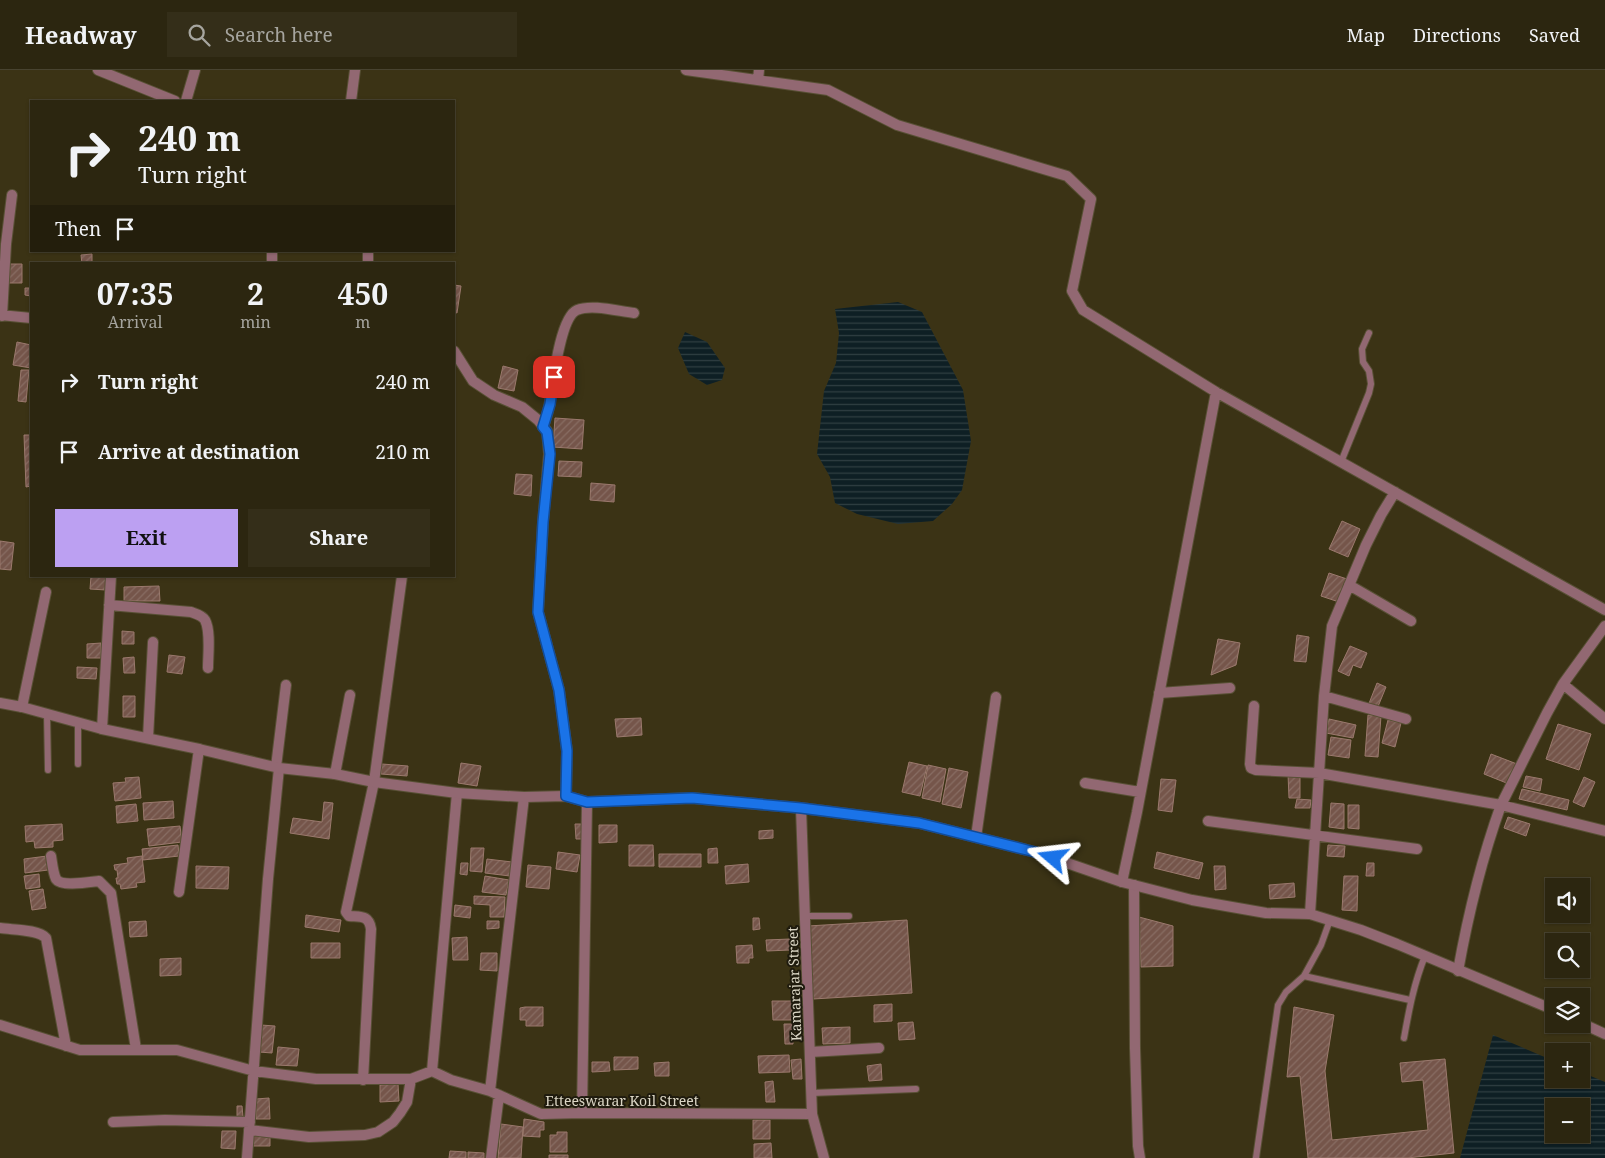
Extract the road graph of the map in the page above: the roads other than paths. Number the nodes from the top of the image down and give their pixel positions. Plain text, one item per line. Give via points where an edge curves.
1 (98, 70) edge
2 (196, 70) edge
3 (355, 70) edge
4 (686, 70) edge
5 (758, 75) edge
6 (173, 100) edge
7 (186, 100) edge
8 (352, 100) edge
9 (12, 195) dead end
10 (634, 313) dead end
11 (1, 316) edge
12 (30, 318) edge
13 (1368, 333) dead end
14 (455, 352) edge
15 (1216, 392) junction
16 (543, 427) junction
17 (1341, 462) junction
18 (1395, 492) junction
19 (111, 577) edge
20 (402, 577) edge
21 (1349, 585) junction
22 (46, 592) dead end
23 (109, 605) junction
24 (1605, 610) edge
25 (1411, 621) dead end
26 (1605, 626) edge
27 (153, 642) dead end
28 (208, 668) dead end
29 (1563, 684) junction
30 (286, 685) dead end
31 (1230, 688) dead end
32 (1159, 693) junction
33 (350, 695) dead end
34 (1324, 696) junction
35 (996, 697) dead end
36 (0, 703) edge
37 (1254, 706) dead end
38 (22, 707) junction
39 (47, 714) junction
40 (1406, 719) dead end
41 (1605, 719) edge
42 (78, 722) junction
43 (102, 729) junction
44 (148, 738) junction
45 (199, 748) junction
46 (78, 764) dead end
47 (278, 767) junction
48 (48, 770) dead end
49 (1319, 773) junction
50 (335, 774) junction
51 (374, 782) junction
52 (1085, 783) dead end
53 (1140, 792) junction
54 (457, 793) junction
55 (566, 796) junction
56 (524, 797) junction
57 (587, 802) junction
58 (1501, 805) junction
59 (801, 808) junction
60 (1208, 821) dead end
61 (1605, 831) edge
62 (1316, 836) junction
63 (976, 837) junction
64 (1417, 849) dead end
65 (51, 856) dead end
66 (1122, 882) junction
67 (1134, 885) junction
68 (179, 892) dead end
69 (1310, 914) junction
70 (805, 916) junction
71 (849, 916) dead end
72 (1330, 920) junction
73 (0, 928) edge
74 (1425, 956) junction
75 (1458, 971) junction
76 (1304, 976) junction
77 (1410, 1000) junction
78 (1545, 1006) edge
79 (0, 1025) edge
80 (1590, 1027) edge
81 (1605, 1034) edge
82 (1404, 1038) dead end
83 (66, 1046) junction
84 (879, 1048) dead end
85 (136, 1049) junction
86 (810, 1052) junction
87 (254, 1071) junction
88 (432, 1071) junction
89 (410, 1079) junction
90 (363, 1080) junction
91 (916, 1089) dead end
92 (494, 1093) junction
93 (811, 1093) junction
94 (582, 1113) junction
95 (812, 1114) junction
96 (114, 1122) dead end
97 (250, 1126) junction
98 (247, 1158) edge
99 (491, 1158) edge
100 (824, 1158) edge
101 (1140, 1158) edge
102 (1256, 1158) edge

1 - 6 street
2 - 7 street
3 - 8 street
4 - 5 street
5 - 15 street via 828,90 896,124 1067,176 1091,199 1072,291 1084,310
9 - 11 street
10 - 16 street via 588,307 574,311 562,336
11 - 12 street
13 - 17 lane via 1362,349 1371,384
14 - 16 street via 473,381 494,396 522,407
15 - 17 street
15 - 32 street
16 - 55 street via 547,432 550,454 538,612 559,690 567,751
17 - 18 street
18 - 21 street via 1377,522
18 - 24 street
19 - 23 street
20 - 51 street
21 - 25 street
21 - 34 street via 1332,626
22 - 38 street
23 - 28 street via 199,615 208,631
23 - 43 street
26 - 29 street
27 - 44 street
29 - 41 street
29 - 58 street
30 - 47 street
31 - 32 street
32 - 53 street
33 - 50 street
34 - 40 street
34 - 49 street
35 - 63 street
36 - 38 street
37 - 49 street via 1251,768
38 - 39 street
39 - 42 street
39 - 48 lane
42 - 43 street
42 - 46 lane
43 - 44 street
44 - 45 street
45 - 47 street
45 - 68 street
47 - 50 street
47 - 87 street
49 - 58 street
49 - 62 street
50 - 51 street
51 - 54 street
51 - 90 street via 346,912 349,916 366,918 371,929
52 - 53 street
53 - 66 street
54 - 56 street
54 - 88 street
55 - 56 street
55 - 57 street
56 - 92 street
57 - 59 street via 692,798
57 - 94 street
58 - 61 street
58 - 75 street via 1489,840
59 - 63 street via 919,823
59 - 70 street, Kamarajar Street
60 - 62 street
62 - 64 street
62 - 69 street
63 - 66 street via 1035,852
65 - 85 street via 59,882 99,881 111,893
66 - 67 street
67 - 69 street via 1221,906 1266,913
67 - 101 street via 1135,1048
69 - 72 street
70 - 71 lane
70 - 86 street, Kamarajar Street
72 - 74 street
72 - 76 lane
73 - 83 street via 35,932 46,938
74 - 75 street
74 - 77 lane
75 - 78 street
76 - 77 lane
76 - 102 lane via 1286,992 1278,1005
77 - 82 lane
79 - 83 street
80 - 81 street
83 - 85 street via 80,1050
84 - 86 street
85 - 87 street via 177,1050
86 - 93 street, Kamarajar Street
87 - 90 street via 316,1079
87 - 97 street
88 - 89 street
88 - 92 street, Etteeswarar Koil Street
89 - 90 street
89 - 97 street via 407,1102 393,1122 378,1132 309,1137
91 - 93 lane
92 - 94 street, Etteeswarar Koil Street via 541,1114
92 - 99 street
93 - 95 street, Kamarajar Street
94 - 95 street, Etteeswarar Koil Street
95 - 100 street, Kamarajar Street
96 - 97 street via 165,1120
97 - 98 street

